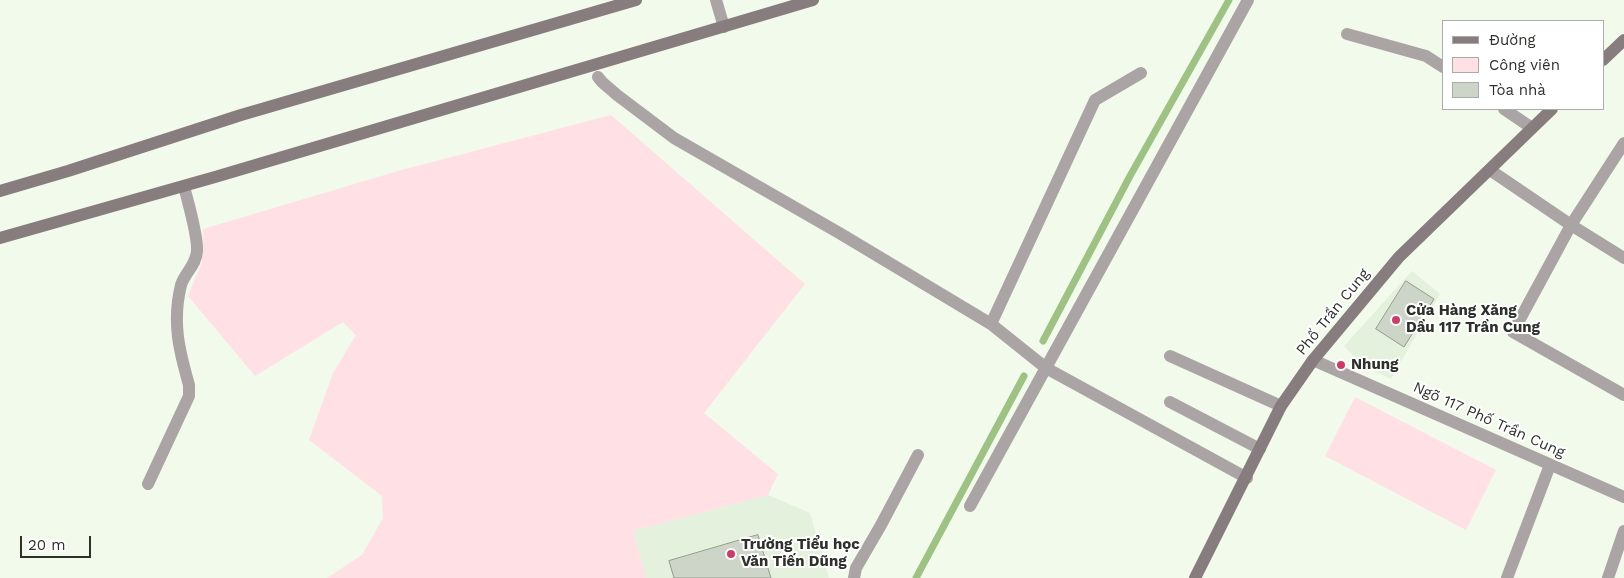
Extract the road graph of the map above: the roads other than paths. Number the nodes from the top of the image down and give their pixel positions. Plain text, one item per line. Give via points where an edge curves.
1 (636, 0) edge
2 (716, 0) edge
3 (813, 0) edge
4 (1248, 0) edge
5 (724, 27) junction
6 (1347, 34) dead end
7 (1624, 40) edge
8 (1604, 59) edge
9 (1442, 66) edge
10 (1141, 74) dead end
11 (598, 77) dead end
12 (1505, 110) edge
13 (1551, 110) edge
14 (1532, 128) junction
15 (1624, 143) edge
16 (1619, 162) edge
17 (1490, 170) junction
18 (184, 186) junction
19 (0, 191) edge
20 (1570, 225) junction
21 (0, 238) edge
22 (1624, 258) edge
23 (991, 324) junction
24 (1170, 356) dead end
25 (1313, 360) junction
26 (1046, 368) junction
27 (1624, 395) edge
28 (1170, 402) dead end
29 (1282, 406) junction
30 (1260, 449) junction
31 (918, 455) dead end
32 (1550, 465) junction
33 (1246, 478) junction
34 (148, 484) dead end
35 (1624, 498) edge
36 (970, 506) dead end
37 (1624, 531) edge
38 (854, 578) edge
39 (1195, 578) edge
40 (1507, 578) edge
41 (1608, 578) edge

1 - 19 street via 241,115
2 - 5 street
3 - 5 street
4 - 26 street
5 - 18 street
6 - 9 street via 1426,56
7 - 8 street
10 - 23 street via 1095,100
11 - 23 street via 674,138
12 - 14 street
13 - 14 street, Phố Trần Cung
14 - 17 street, Phố Trần Cung
15 - 16 street
16 - 20 street
17 - 20 street
17 - 25 street, Phố Trần Cung via 1399,257
18 - 21 street
18 - 34 street via 197,244 194,263 181,286 177,320 189,391
20 - 22 street
20 - 27 street via 1513,332
23 - 26 street
24 - 29 street
25 - 29 street, Phố Trần Cung
25 - 32 street, Ngõ 117 Phố Trần Cung
26 - 33 street
26 - 36 street
28 - 30 street
29 - 30 street, Phố Trần Cung
30 - 33 street, Phố Trần Cung
31 - 38 street via 856,568
32 - 35 street, Ngõ 117 Phố Trần Cung
32 - 40 street
33 - 39 street, Phố Trần Cung
37 - 41 street

